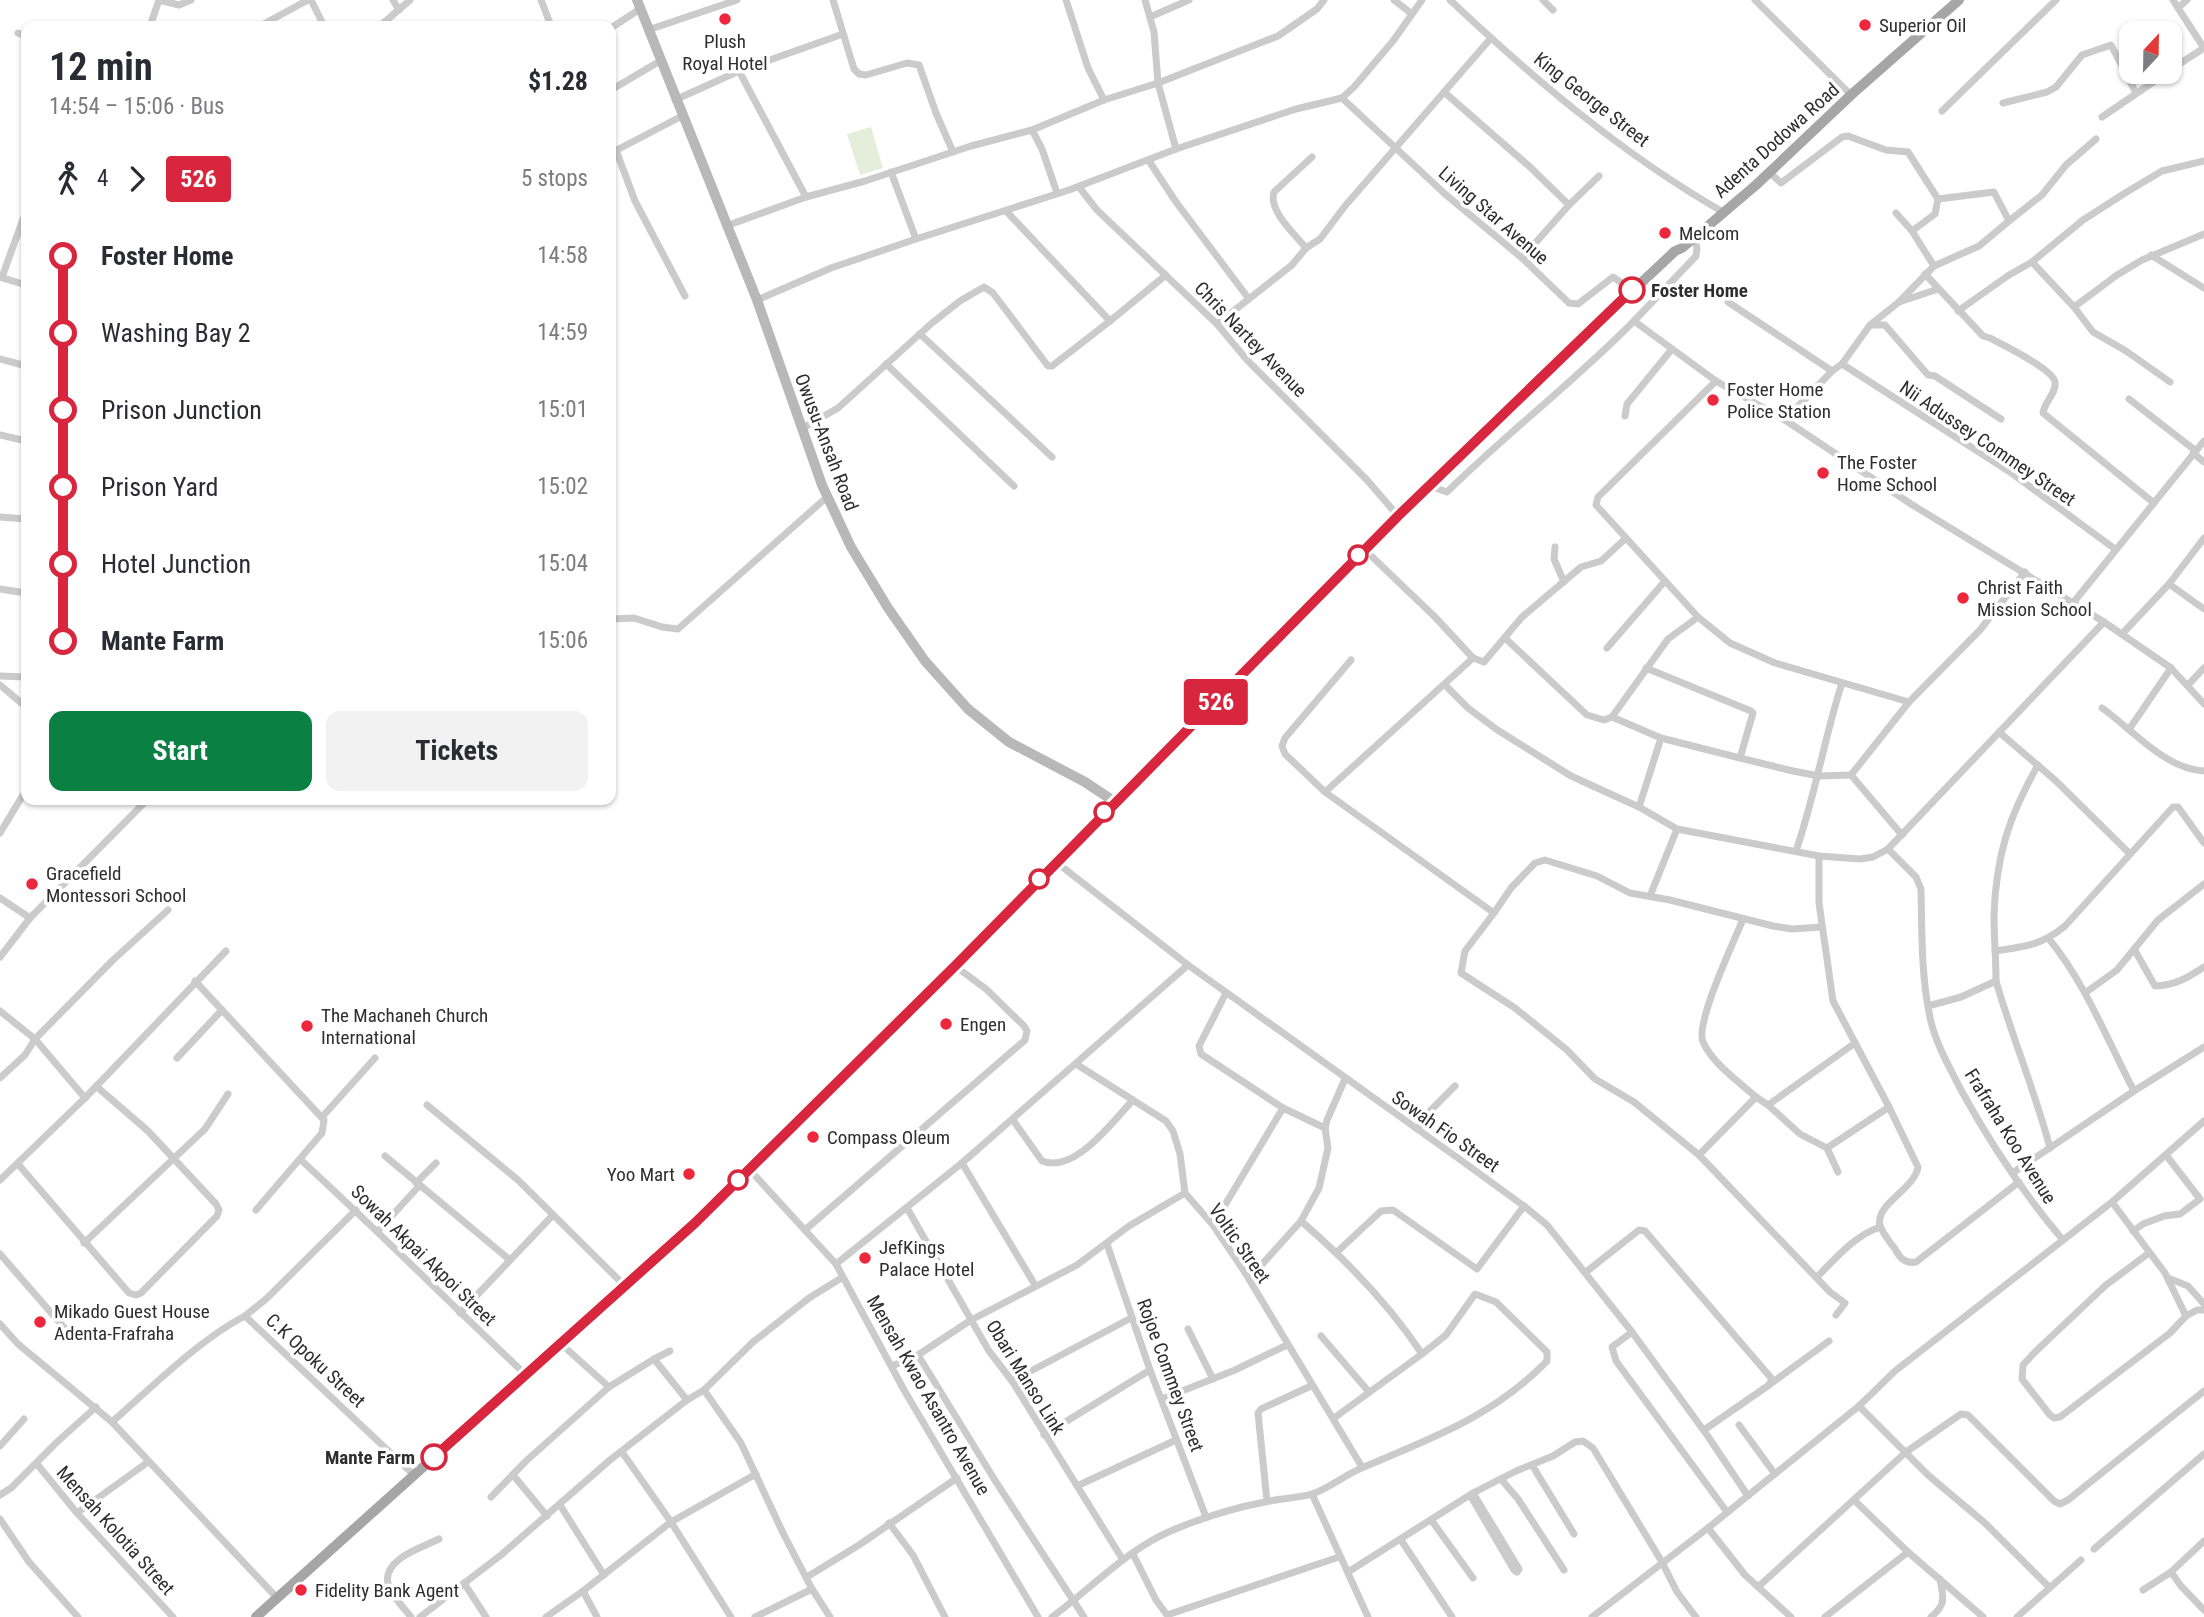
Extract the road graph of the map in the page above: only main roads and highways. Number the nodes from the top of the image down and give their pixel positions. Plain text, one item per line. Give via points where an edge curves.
1 (1959, 0) edge
2 (256, 1617) edge

1 - 2 main road, Adenta Dodowa Road via 1675,251 1525,391 695,1223

